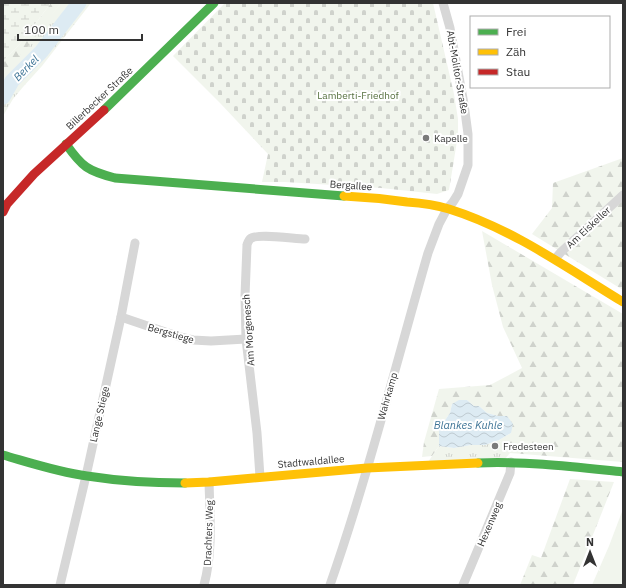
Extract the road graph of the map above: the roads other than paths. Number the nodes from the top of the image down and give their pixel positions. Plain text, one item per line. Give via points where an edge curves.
1 (214, 3) edge
2 (443, 3) edge
3 (66, 144) junction
4 (623, 195) edge
5 (447, 209) junction
6 (3, 212) edge
7 (306, 239) dead end
8 (134, 243) dead end
9 (555, 259) junction
10 (623, 302) edge
11 (121, 317) junction
12 (246, 339) junction
13 (3, 455) edge
14 (511, 462) junction
15 (367, 468) junction
16 (623, 472) edge
17 (86, 476) junction
18 (260, 477) junction
19 (209, 482) junction
20 (60, 585) edge
21 (204, 585) edge
22 (330, 585) edge
23 (463, 585) edge

1 - 3 street, Billerbecker Straße
2 - 5 street, Abt-Molitor-Straße via 459,75 468,134 468,165 458,194
3 - 5 street, Bergallee via 89,169 115,178 376,198
3 - 6 street, Billerbecker Straße via 34,174
4 - 9 street, Am Eiskeller
5 - 9 street, Bergallee via 498,228
5 - 15 street, Wahrkamp via 428,254
7 - 12 street, Am Morgenesch via 264,236 249,239 245,270
8 - 11 street, Lange Stiege
9 - 10 street, Bergallee
11 - 12 street, Bergstiege via 194,340
11 - 17 street, Lange Stiege
12 - 18 street, Am Morgenesch
13 - 17 street, Stadtwaldallee
14 - 15 street, Stadtwaldallee
14 - 16 street, Stadtwaldallee
14 - 23 street, Hexenweg via 510,473
15 - 18 street, Stadtwaldallee
15 - 22 street, Wahrkamp
17 - 19 street, Stadtwaldallee via 166,483
17 - 20 street, Lange Stiege
18 - 19 street, Stadtwaldallee
19 - 21 street, Drachters Weg via 211,520

